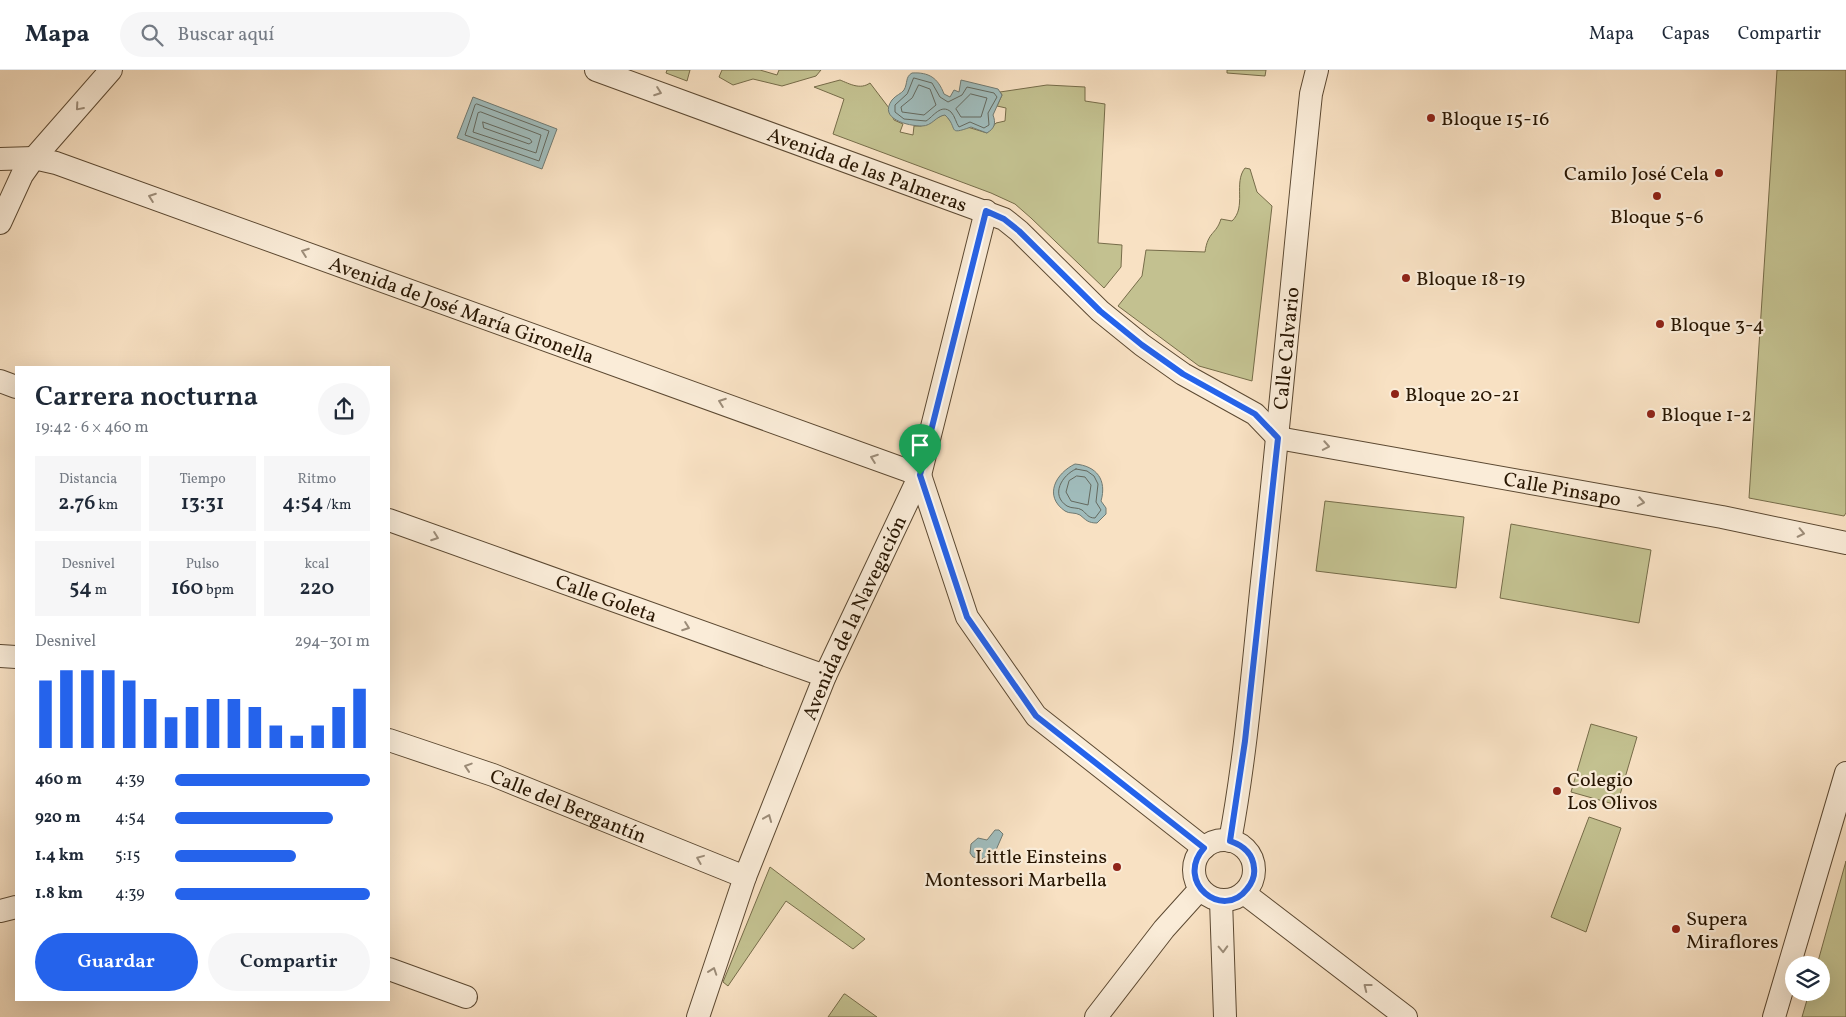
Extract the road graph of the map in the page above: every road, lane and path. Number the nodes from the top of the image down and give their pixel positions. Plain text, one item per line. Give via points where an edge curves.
1 (112, 70) edge
2 (596, 70) edge
3 (1307, 70) edge
4 (1317, 70) edge
5 (1311, 94) junction
6 (34, 158) junction
7 (0, 159) edge
8 (986, 211) junction
9 (0, 223) edge
10 (0, 381) edge
11 (15, 387) edge
12 (1278, 438) junction
13 (920, 475) junction
14 (390, 520) edge
15 (1846, 543) edge
16 (0, 656) edge
17 (15, 657) edge
18 (825, 676) junction
19 (390, 740) edge
20 (1846, 772) edge
21 (1230, 841) junction
22 (1204, 848) junction
23 (745, 877) junction
24 (1200, 889) junction
25 (1244, 892) junction
26 (1221, 900) junction
27 (15, 907) edge
28 (0, 911) edge
29 (390, 968) edge
30 (466, 997) dead end
31 (698, 1017) edge
32 (1096, 1017) edge
33 (1225, 1017) edge
34 (1406, 1017) edge
35 (1774, 1017) edge

1 -> 6 street
2 -> 8 street, Avenida de las Palmeras
3 - 5 street, Calle Calvario
4 - 5 street, Calle Calvario
5 - 12 street, Calle Calvario
6 - 7 street, Avenida de José María Gironella
6 - 9 street via 22,175
13 -> 6 street, Avenida de José María Gironella via 65,166
8 - 12 street, Avenida de las Palmeras via 1019,231 1100,311 1142,345 1183,374 1255,414
8 - 13 street, Avenida de la Navegación
10 - 11 street
12 -> 15 street, Calle Pinsapo via 1722,517
12 - 21 street, Calle Calvario via 1244,750
13 - 18 street, Avenida de la Navegación
13 - 22 street via 967,617 1036,716
14 -> 18 street, Calle Goleta
16 - 17 street
23 -> 18 street, Avenida de la Navegación
23 -> 19 street, Calle del Bergantín via 493,775
20 - 35 street
21 - 22 street via 1221,839
21 - 25 street via 1239,844 1251,858 1254,876
22 - 24 street via 1194,863
31 -> 23 street, Avenida de la Navegación
24 - 26 street
24 - 32 street via 1164,928
25 - 26 street via 1229,900
34 -> 25 street
26 -> 33 street
27 - 28 street
29 - 30 street

